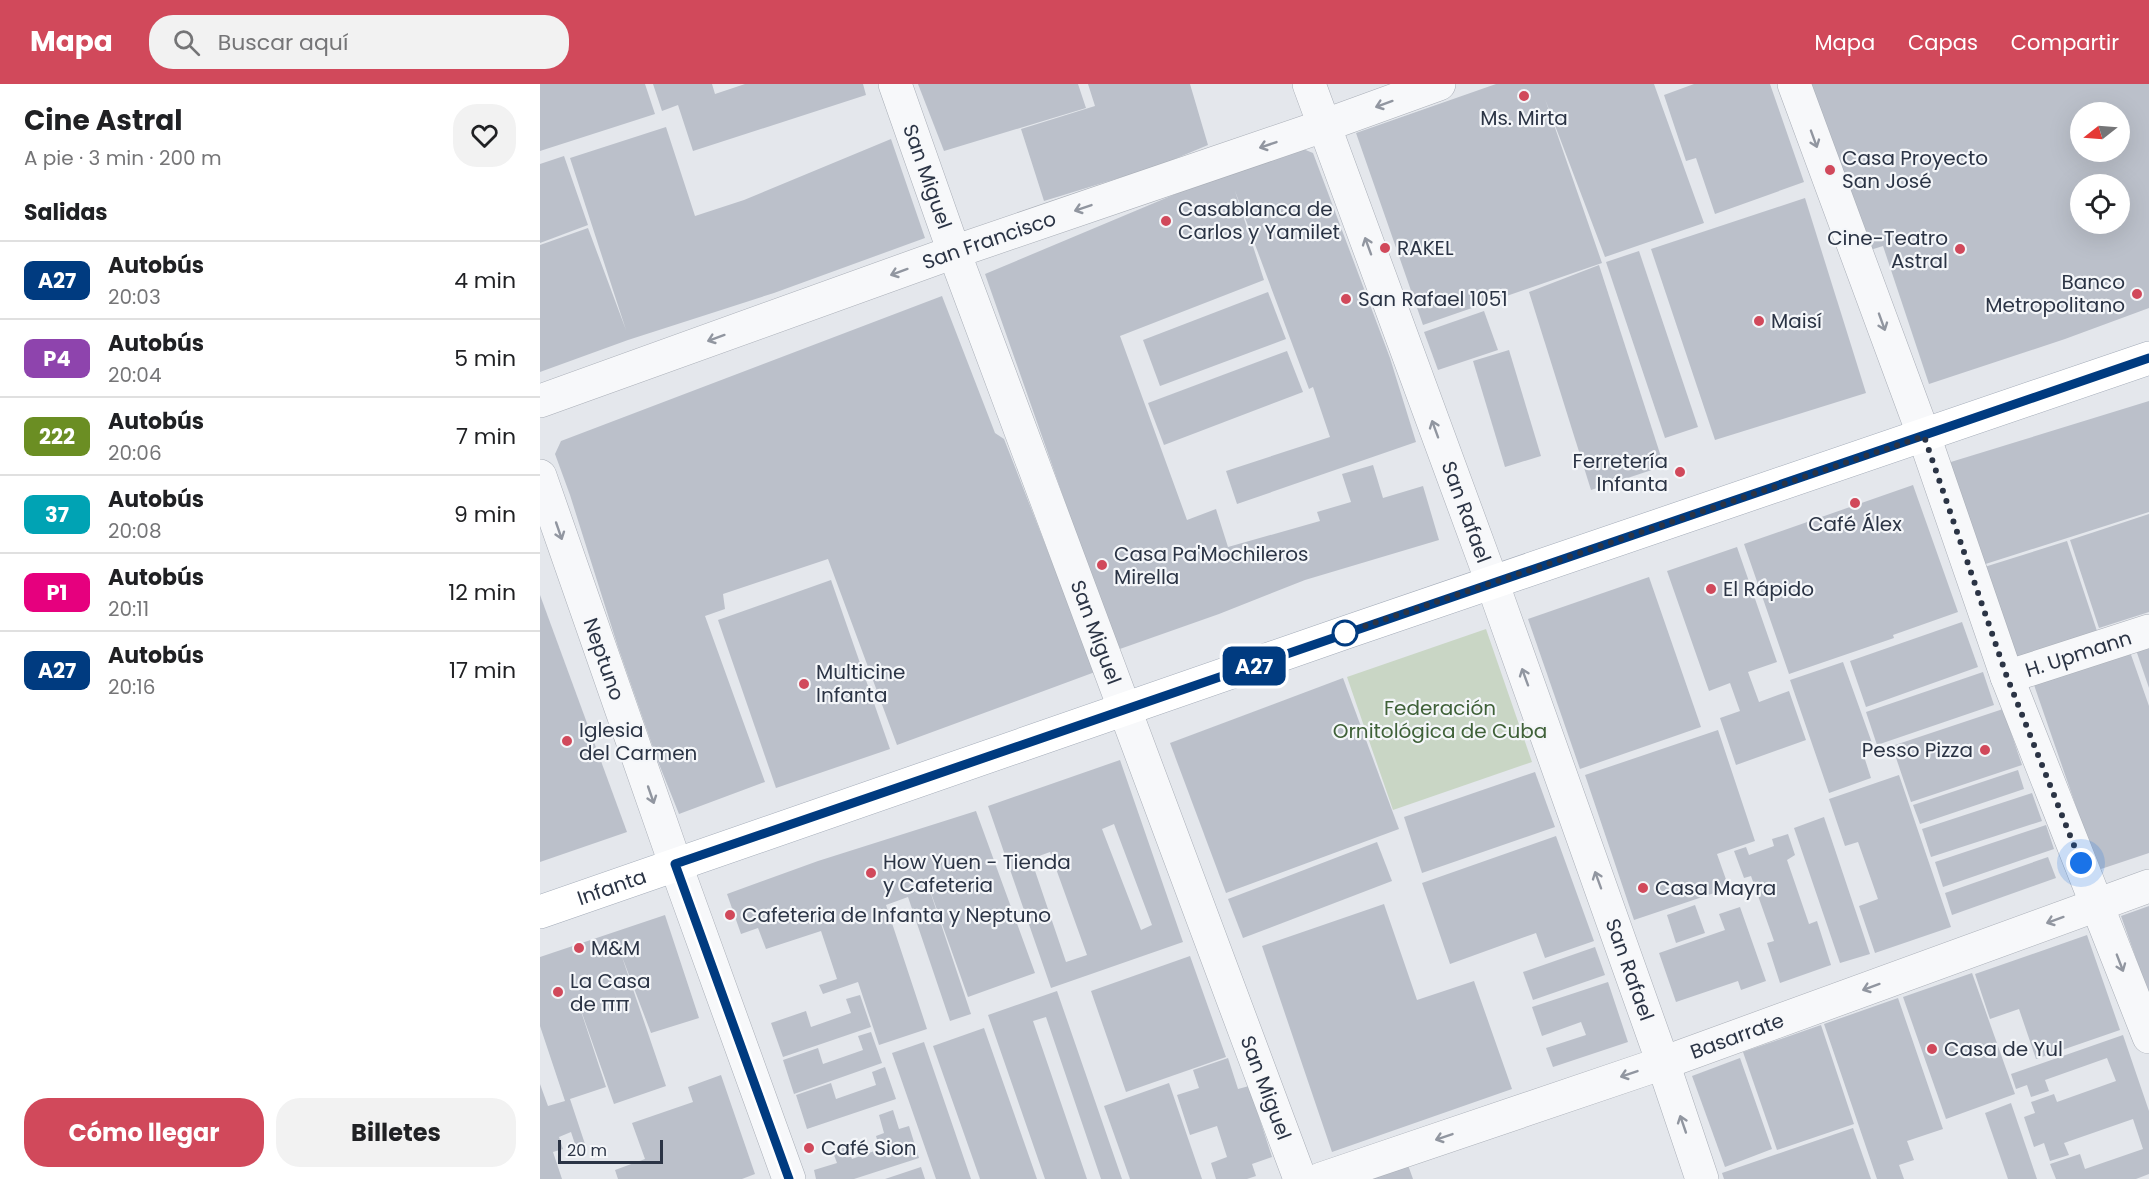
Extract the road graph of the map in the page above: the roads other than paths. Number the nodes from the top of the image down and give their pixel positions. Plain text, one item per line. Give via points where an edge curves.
1 (895, 84) edge
2 (1309, 84) edge
3 (1438, 84) edge
4 (1794, 84) edge
5 (1323, 126) junction
6 (954, 252) junction
7 (2149, 358) edge
8 (540, 401) edge
9 (1924, 436) junction
10 (540, 476) edge
11 (1492, 582) junction
12 (2149, 631) edge
13 (2007, 677) junction
14 (1126, 710) junction
15 (675, 864) junction
16 (2149, 886) edge
17 (2098, 905) junction
18 (540, 912) edge
19 (2149, 1037) edge
20 (1663, 1063) junction
21 (789, 1179) edge
22 (1300, 1179) edge
23 (1321, 1179) edge
24 (1702, 1179) edge

1 - 6 street, San Miguel
2 - 5 street, San Rafael
3 -> 5 street, San Francisco
4 -> 9 street
5 -> 6 street, San Francisco
11 -> 5 street, San Rafael
6 -> 8 street, San Francisco
6 - 14 street, San Miguel
7 - 9 main road, Infanta
9 - 11 main road, Infanta
9 - 13 street
10 -> 15 street, Neptuno
11 - 14 main road, Infanta
20 -> 11 street, San Rafael
12 - 13 street, H. Upmann
13 - 17 street
14 - 15 main road, Infanta
14 - 22 street, San Miguel
15 - 18 main road, Infanta
15 - 21 street, Neptuno
16 - 17 street, Basarrate
17 -> 19 street
17 -> 20 street, Basarrate
20 -> 23 street, Basarrate
24 -> 20 street, San Rafael

